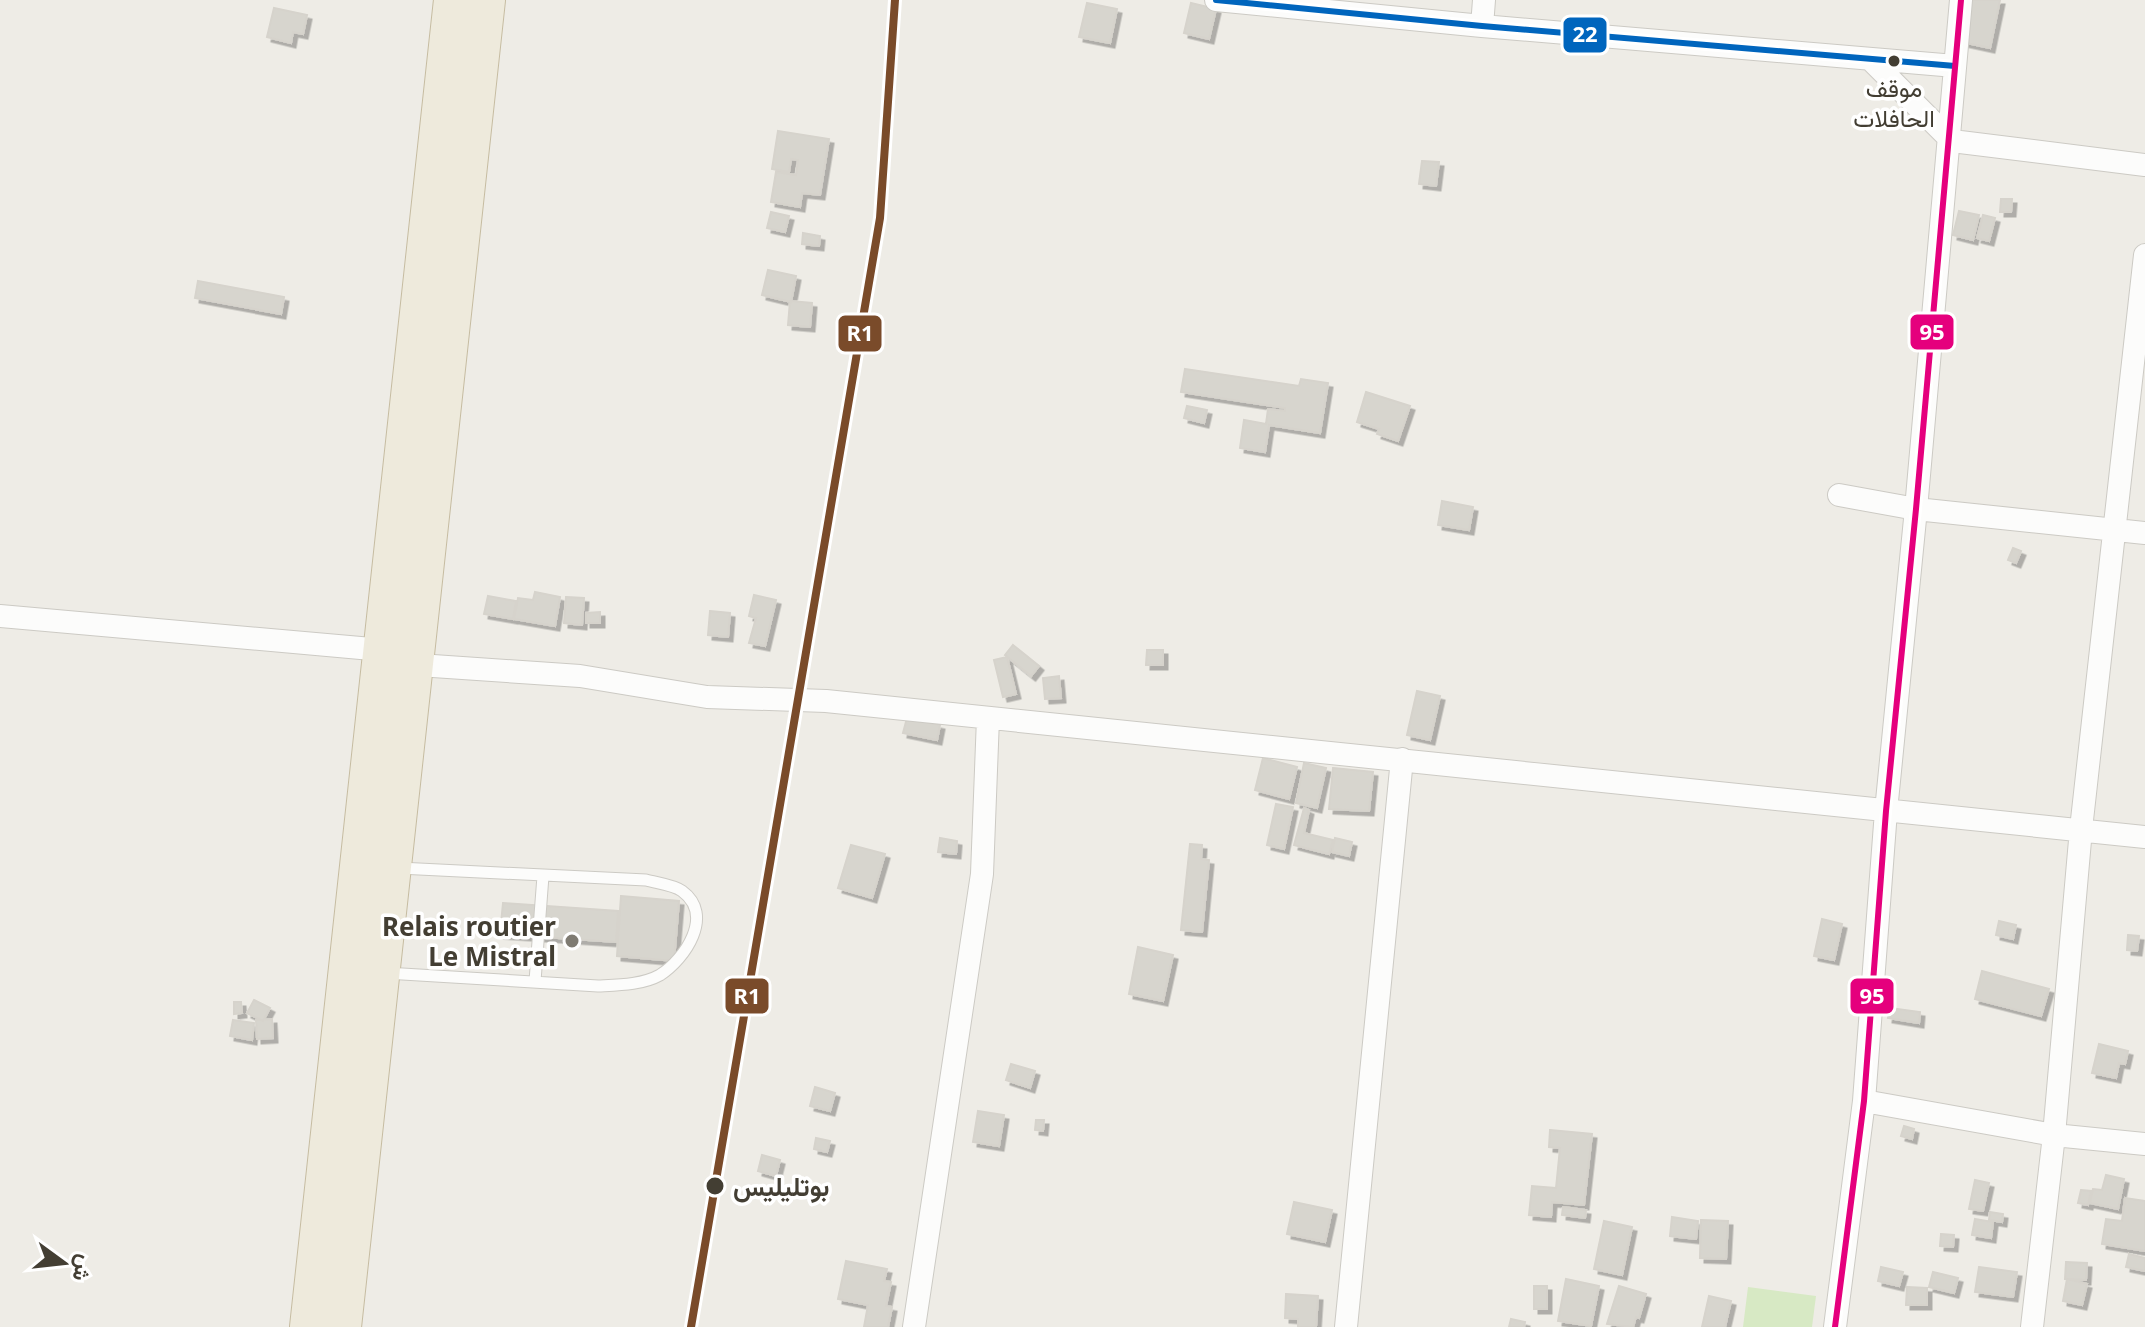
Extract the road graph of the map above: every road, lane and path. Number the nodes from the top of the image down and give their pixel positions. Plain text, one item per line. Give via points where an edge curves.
1 (452, 0) edge
2 (487, 0) edge
3 (1216, 0) edge
4 (1484, 0) edge
5 (1961, 0) edge
6 (1482, 26) junction
7 (1870, 59) junction
8 (1955, 66) junction
9 (1948, 137) junction
10 (2145, 165) edge
11 (2145, 255) edge
12 (1839, 495) dead end
13 (1916, 509) junction
14 (2115, 530) junction
15 (2145, 533) edge
16 (0, 616) edge
17 (383, 650) junction
18 (433, 666) dead end
19 (988, 718) junction
20 (1402, 759) junction
21 (1886, 811) junction
22 (2081, 829) junction
23 (2145, 837) edge
24 (394, 867) junction
25 (543, 876) junction
26 (382, 972) junction
27 (535, 981) junction
28 (1864, 1101) junction
29 (2054, 1135) junction
30 (2145, 1144) edge
31 (308, 1327) edge
32 (343, 1327) edge
33 (914, 1327) edge
34 (1346, 1327) edge
35 (1835, 1327) edge
36 (2032, 1327) edge

1 - 17 highway
2 - 24 highway
3 - 6 street
4 - 6 street
5 - 8 street
6 - 7 street
7 - 8 street
7 - 9 street
8 - 9 street
9 - 10 street
9 - 13 street
11 - 14 street
12 - 13 street
13 - 14 street
13 - 21 street
14 - 15 street
14 - 22 street
16 - 17 street
17 - 31 highway
18 - 19 street via 580,676 707,697 826,701
19 - 20 street
19 - 33 street via 982,874
20 - 21 street
20 - 34 street
21 - 22 street
21 - 28 street
22 - 23 street
22 - 29 street
24 - 25 lane
24 - 26 highway
25 - 27 lane
25 - 27 lane via 646,880 682,890 694,904 697,921 690,946 658,976 598,986
26 - 27 lane
26 - 32 highway
28 - 29 street
28 - 35 street
29 - 30 street
29 - 36 street

